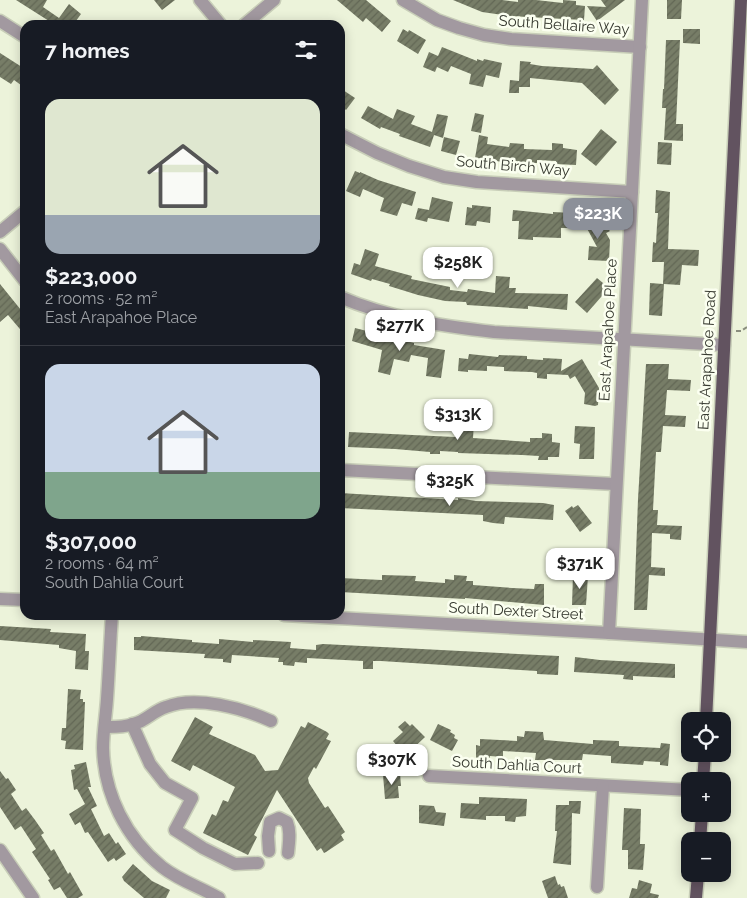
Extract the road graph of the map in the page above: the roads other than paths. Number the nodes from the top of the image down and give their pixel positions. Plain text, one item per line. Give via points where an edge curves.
1 (200, 0) edge
2 (274, 0) edge
3 (403, 0) edge
4 (642, 0) edge
5 (741, 0) edge
6 (217, 20) edge
7 (250, 20) edge
8 (0, 21) edge
9 (20, 34) edge
10 (640, 47) junction
11 (345, 137) edge
12 (632, 192) junction
13 (20, 215) edge
14 (0, 232) edge
15 (0, 248) edge
16 (20, 274) edge
17 (345, 299) edge
18 (624, 338) junction
19 (724, 345) junction
20 (345, 470) edge
21 (615, 484) junction
22 (0, 599) edge
23 (20, 600) edge
24 (345, 618) edge
25 (112, 620) edge
26 (609, 633) junction
27 (710, 640) junction
28 (747, 642) edge
29 (706, 712) edge
30 (271, 721) dead end
31 (132, 724) junction
32 (105, 727) junction
33 (430, 776) dead end
34 (603, 786) junction
35 (681, 790) edge
36 (0, 850) edge
37 (269, 851) dead end
38 (288, 853) dead end
39 (258, 863) dead end
40 (697, 882) edge
41 (597, 887) dead end
42 (33, 898) edge
43 (219, 898) edge
44 (696, 898) edge

1 - 6 street
2 - 7 street
3 - 10 street, South Bellaire Way via 437,20 484,35
4 - 10 street, East Arapahoe Place
5 - 19 main road, East Arapahoe Road
8 - 9 street
10 - 12 street, East Arapahoe Place
11 - 12 street, South Birch Way via 377,153 444,177
12 - 18 street, East Arapahoe Place
13 - 14 street
15 - 16 street
17 - 18 street via 420,322 457,328
18 - 19 street
18 - 21 street, East Arapahoe Place
19 - 27 main road, East Arapahoe Road
20 - 21 street
21 - 26 street, East Arapahoe Place
22 - 23 street
24 - 26 street, South Dexter Street
25 - 32 street
26 - 27 street, South Dexter Street
27 - 28 street, South Dexter Street
27 - 29 main road, East Arapahoe Road
30 - 31 street via 239,709 185,703 163,708
31 - 32 street
31 - 39 street via 150,764 166,783 192,798 175,830 235,864
32 - 43 street via 103,746 107,778 128,830 164,868
33 - 34 street, South Dahlia Court
34 - 35 street, South Dahlia Court
34 - 41 street
36 - 42 street
37 - 38 street via 270,822 279,818 289,827
40 - 44 main road

